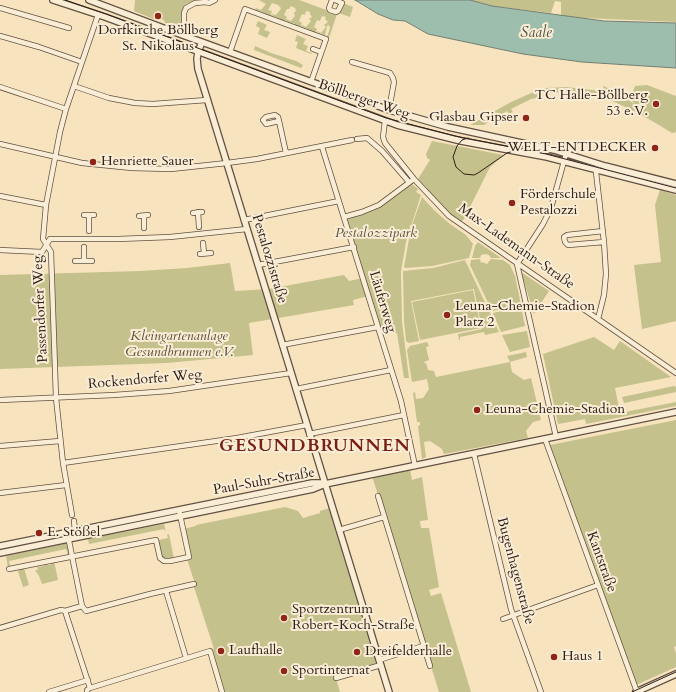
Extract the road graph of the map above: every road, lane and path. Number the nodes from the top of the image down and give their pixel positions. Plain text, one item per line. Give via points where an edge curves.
1 (53, 0) edge
2 (89, 0) edge
3 (215, 0) edge
4 (100, 2) edge
5 (0, 8) edge
6 (98, 15) junction
7 (69, 28) dead end
8 (182, 35) junction
9 (0, 36) edge
10 (202, 42) junction
11 (313, 49) dead end
12 (198, 52) junction
13 (230, 52) junction
14 (322, 52) junction
15 (82, 62) junction
16 (352, 62) dead end
17 (311, 82) junction
18 (74, 86) junction
19 (0, 87) edge
20 (207, 100) junction
21 (66, 109) junction
22 (389, 110) junction
23 (280, 121) dead end
24 (385, 121) junction
25 (0, 144) edge
26 (322, 147) junction
27 (286, 153) junction
28 (566, 154) junction
29 (55, 157) junction
30 (564, 161) junction
31 (227, 163) junction
32 (597, 169) junction
33 (414, 179) junction
34 (409, 182) junction
35 (676, 184) edge
36 (676, 190) edge
37 (0, 196) edge
38 (340, 201) junction
39 (46, 205) junction
40 (197, 212) dead end
41 (89, 215) dead end
42 (143, 216) dead end
43 (344, 217) junction
44 (244, 220) junction
45 (247, 229) junction
46 (603, 231) junction
47 (145, 238) junction
48 (202, 238) junction
49 (604, 242) junction
50 (86, 243) junction
51 (47, 245) junction
52 (354, 248) junction
53 (0, 250) edge
54 (212, 253) dead end
55 (75, 261) dead end
56 (84, 261) junction
57 (92, 261) dead end
58 (517, 264) junction
59 (258, 265) junction
60 (598, 319) junction
61 (378, 327) junction
62 (282, 345) junction
63 (391, 370) junction
64 (290, 373) junction
65 (676, 373) edge
66 (296, 390) junction
67 (56, 398) junction
68 (0, 400) edge
69 (676, 412) edge
70 (404, 415) junction
71 (306, 425) junction
72 (309, 434) junction
73 (556, 437) junction
74 (545, 439) junction
75 (60, 441) junction
76 (0, 446) edge
77 (474, 454) junction
78 (63, 463) junction
79 (415, 466) junction
80 (325, 484) junction
81 (66, 485) junction
82 (0, 493) edge
83 (378, 496) dead end
84 (179, 510) junction
85 (72, 515) dead end
86 (181, 516) junction
87 (384, 517) junction
88 (74, 521) dead end
89 (339, 530) junction
90 (75, 531) junction
91 (68, 535) junction
92 (0, 546) edge
93 (0, 553) edge
94 (72, 557) junction
95 (9, 569) dead end
96 (194, 584) dead end
97 (598, 585) junction
98 (166, 591) junction
99 (82, 606) junction
100 (65, 611) junction
101 (513, 616) junction
102 (503, 619) dead end
103 (0, 628) edge
104 (424, 646) junction
105 (186, 658) junction
106 (380, 663) junction
107 (430, 666) dead end
108 (676, 674) edge
109 (336, 678) dead end
110 (88, 680) junction
111 (89, 690) edge
112 (49, 692) edge
113 (222, 692) edge
114 (389, 692) edge
115 (541, 692) edge
116 (636, 692) edge

1 - 6 street, Böllberger Weg
2 - 4 street, Böllberger Weg
3 - 8 street via 209,3 195,3 186,8
4 - 8 street, Böllberger Weg
5 - 7 street
6 - 12 street, Böllberger Weg
6 - 15 street, Passendorfer Weg
8 - 10 street, Böllberger Weg
9 - 15 street
10 - 12 street, Pestalozzistraße
10 - 13 street, Böllberger Weg
11 - 14 street
12 - 20 street, Pestalozzistraße via 198,69
12 - 24 street, Böllberger Weg
13 - 14 street via 245,9 326,38
13 - 17 street, Böllberger Weg
14 - 17 street
15 - 18 street, Passendorfer Weg
16 - 22 street via 390,74 394,82
17 - 22 street, Böllberger Weg
18 - 20 street via 109,98 135,103 160,104
18 - 21 street, Passendorfer Weg
19 - 21 street
20 - 31 street, Pestalozzistraße
21 - 29 street, Passendorfer Weg
22 - 24 street, Max-Lademann-Straße
22 - 28 street, Böllberger Weg via 448,127
23 - 27 street
24 - 30 street, Böllberger Weg via 442,138
24 - 33 street, Max-Lademann-Straße via 385,143
25 - 29 street
26 - 27 street
26 - 34 street via 367,138
26 - 38 street, Läuferweg
27 - 31 street
28 - 30 street
28 - 35 street, Böllberger Weg
29 - 31 street via 82,163 140,169 171,169
29 - 39 street, Passendorfer Weg
30 - 32 street, Böllberger Weg
30 - 58 street via 551,208
31 - 44 street, Pestalozzistraße
32 - 36 street, Böllberger Weg
32 - 46 street
33 - 34 street
33 - 58 street, Max-Lademann-Straße via 449,216
34 - 43 street via 379,205
37 - 39 street
38 - 43 street, Läuferweg
38 - 44 street
39 - 51 street, Passendorfer Weg via 43,239
40 - 48 street
41 - 50 street
42 - 47 street
43 - 52 street, Läuferweg
44 - 45 street, Pestalozzistraße
45 - 48 street
45 - 59 street, Pestalozzistraße
46 - 49 street
46 - 49 street via 567,235 564,238 568,245
47 - 48 street
47 - 50 street
48 - 54 street via 202,254
49 - 60 street via 605,284
50 - 51 street via 50,239
50 - 56 street
51 - 53 street via 42,252
51 - 67 street, Passendorfer Weg via 51,252
52 - 59 street
52 - 61 street, Läuferweg
55 - 56 street
56 - 57 street
58 - 60 street, Max-Lademann-Straße
58 - 73 street
59 - 62 street, Pestalozzistraße
60 - 65 street, Max-Lademann-Straße
61 - 62 street
61 - 63 street, Läuferweg
62 - 64 street, Pestalozzistraße
63 - 66 street
63 - 70 street, Läuferweg
64 - 66 street, Pestalozzistraße
64 - 67 street, Rockendorfer Weg via 169,391
66 - 71 street, Pestalozzistraße
67 - 68 street, Rockendorfer Weg
67 - 75 street, Passendorfer Weg
69 - 73 street
70 - 72 street
70 - 79 street, Läuferweg
71 - 72 street, Pestalozzistraße
71 - 78 street via 237,438
72 - 80 street, Pestalozzistraße
73 - 74 street
74 - 77 street
74 - 97 street, Kantstraße
75 - 76 street
75 - 78 street, Passendorfer Weg
77 - 79 street
77 - 101 street, Bugenhagenstraße
78 - 81 street, Passendorfer Weg
79 - 80 street
80 - 84 street, Paul-Suhr-Straße via 312,483
80 - 86 street, Paul-Suhr-Straße via 313,489
80 - 89 street, Pestalozzistraße
81 - 82 street
81 - 85 street, Passendorfer Weg
83 - 87 street
84 - 86 street
84 - 90 street, Paul-Suhr-Straße
86 - 91 street, Paul-Suhr-Straße
86 - 94 street via 189,557 164,561 160,558 156,540
87 - 89 street
87 - 104 street
88 - 90 street
89 - 106 street, Pestalozzistraße
90 - 91 street, Paul-Suhr-Straße
91 - 92 street, Paul-Suhr-Straße
91 - 93 street, Paul-Suhr-Straße
91 - 94 street
94 - 95 street
94 - 99 street
96 - 98 street
97 - 101 street
97 - 116 street, Kantstraße
98 - 99 street via 86,611
98 - 105 street
99 - 100 street
100 - 103 street
100 - 110 street
101 - 102 street
101 - 115 street, Bugenhagenstraße
104 - 106 street
104 - 107 street
105 - 111 street
105 - 113 street via 210,651
106 - 109 street
106 - 114 street, Pestalozzistraße
108 - 116 street
110 - 111 street
110 - 112 street

